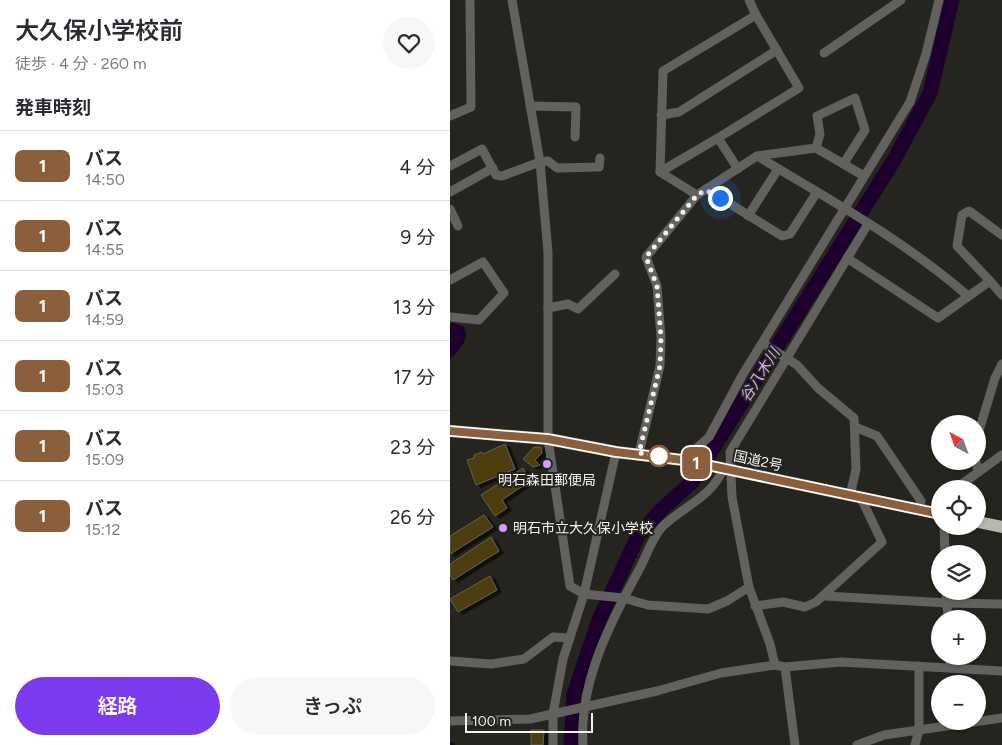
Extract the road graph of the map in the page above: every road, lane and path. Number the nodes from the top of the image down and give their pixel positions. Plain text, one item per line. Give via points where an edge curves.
1 (470, 0) edge
2 (512, 0) edge
3 (749, 0) edge
4 (901, 0) edge
5 (938, 0) edge
6 (756, 15) junction
7 (777, 50) junction
8 (824, 53) dead end
9 (530, 106) junction
10 (661, 115) junction
11 (450, 116) edge
12 (576, 137) dead end
13 (718, 138) junction
14 (816, 148) junction
15 (757, 156) junction
16 (600, 158) dead end
17 (540, 162) junction
18 (844, 163) junction
19 (450, 166) edge
20 (493, 168) junction
21 (738, 169) junction
22 (778, 169) junction
23 (660, 172) junction
24 (864, 176) junction
25 (706, 190) junction
26 (450, 192) edge
27 (817, 192) junction
28 (697, 195) junction
29 (450, 209) edge
30 (846, 210) junction
31 (748, 216) junction
32 (868, 224) junction
33 (458, 226) dead end
34 (1002, 235) edge
35 (847, 258) junction
36 (615, 274) dead end
37 (450, 280) edge
38 (990, 281) junction
39 (1002, 294) edge
40 (968, 296) junction
41 (548, 308) junction
42 (450, 317) edge
43 (763, 343) junction
44 (787, 357) junction
45 (1002, 364) edge
46 (984, 415) edge
47 (855, 427) junction
48 (450, 431) edge
49 (548, 439) junction
50 (616, 452) junction
51 (639, 453) junction
52 (1002, 456) edge
53 (683, 460) junction
54 (728, 470) junction
55 (978, 472) joint
56 (967, 480) edge
57 (856, 497) junction
58 (918, 510) junction
59 (931, 511) edge
60 (986, 524) edge
61 (1002, 527) edge
62 (749, 587) junction
63 (584, 594) junction
64 (825, 596) junction
65 (623, 598) junction
66 (947, 600) edge
67 (947, 604) junction
68 (1002, 604) edge
69 (755, 606) junction
70 (947, 610) edge
71 (569, 638) junction
72 (450, 661) edge
73 (774, 665) junction
74 (949, 665) edge
75 (919, 666) junction
76 (785, 667) junction
77 (949, 668) junction
78 (1002, 671) edge
79 (583, 708) junction
80 (553, 714) junction
81 (1002, 718) edge
82 (450, 721) edge
83 (919, 730) junction
84 (553, 745) edge
85 (584, 745) edge
86 (795, 745) edge
87 (857, 745) edge
88 (915, 745) edge

1 - 11 street via 471,106
2 - 9 street
3 - 6 street
4 - 8 street
5 - 24 street via 926,54 910,102
6 - 7 street
6 - 10 street via 663,71
7 - 10 street via 679,112
7 - 13 street via 799,88
9 - 12 street via 576,107
9 - 17 street
10 - 23 street
13 - 21 street
13 - 23 street
14 - 15 street
14 - 18 street
14 - 18 street via 820,134 816,116 855,98 865,130
15 - 21 street
15 - 22 street
16 - 17 street via 599,167 557,168 548,161
17 - 20 street via 502,176
17 - 41 street via 548,252
18 - 24 street
19 - 20 street via 482,149
20 - 26 street
21 - 25 street
22 - 27 street
22 - 31 street
23 - 28 street
24 - 30 street
25 - 28 street
25 - 31 street
27 - 30 street
27 - 31 street via 790,234 782,236
28 - 51 street via 646,257 657,286 660,366
29 - 33 street
30 - 32 street
30 - 43 street
32 - 35 street
32 - 40 street via 943,274
34 - 38 street via 969,211 962,215 957,246
35 - 40 street via 938,318
35 - 44 street
36 - 41 street via 578,309 568,304
37 - 42 street via 483,262 504,293 479,320
38 - 39 street
38 - 40 street
41 - 49 street
43 - 44 street
43 - 53 street via 709,436
44 - 47 street via 854,418
44 - 54 street via 730,452
45 - 46 street
47 - 57 street
47 - 58 street via 877,436 920,501
48 - 49 highway, 国道2号
49 - 50 highway, 国道2号
49 - 63 street via 570,586
50 - 51 highway, 国道2号
50 - 63 street
51 - 53 highway, 国道2号
52 - 55 street
53 - 54 highway, 国道2号
54 - 57 highway, 国道2号
54 - 62 street
54 - 65 street via 710,490 662,528
55 - 56 street
57 - 58 highway, 国道2号
57 - 64 street via 882,542
58 - 59 highway, 国道2号
60 - 61 highway
62 - 65 street via 708,609 648,605
62 - 69 street
63 - 65 street
63 - 71 street
64 - 67 street
64 - 69 street via 805,607 783,602
65 - 79 street via 587,686
66 - 67 street
67 - 68 street
67 - 70 street
69 - 73 street via 770,644
71 - 72 street via 553,637 524,659 491,664
71 - 80 street
73 - 76 street
73 - 79 street via 721,674
74 - 77 street
75 - 76 street via 842,662
75 - 77 street
75 - 83 street
76 - 86 street
77 - 78 street
79 - 80 street
79 - 85 street
80 - 82 street via 530,720
80 - 84 street
81 - 83 street
83 - 87 street via 884,735
83 - 88 street

